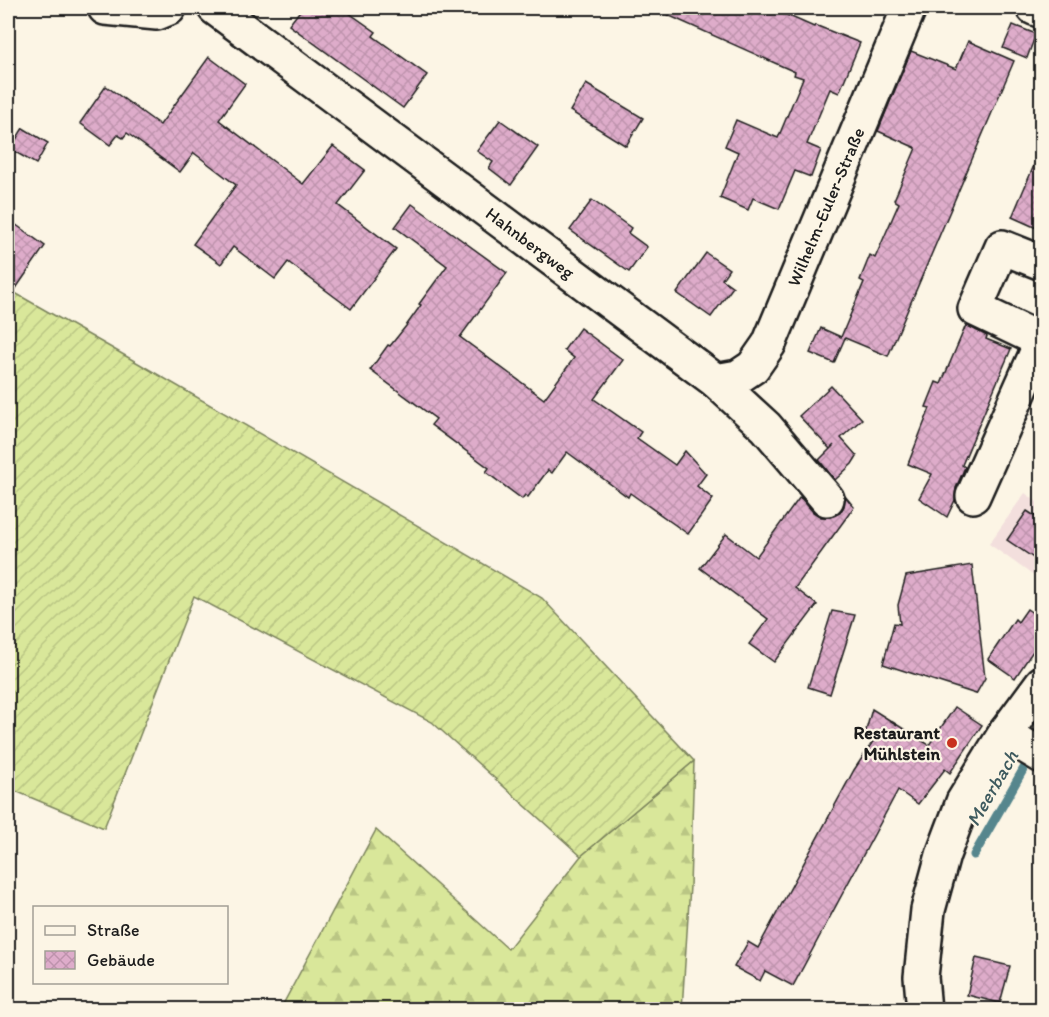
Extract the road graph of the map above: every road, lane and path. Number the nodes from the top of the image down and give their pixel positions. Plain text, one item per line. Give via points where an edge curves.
1 (105, 8) edge
2 (215, 8) edge
3 (909, 8) edge
4 (1034, 8) edge
5 (163, 10) edge
6 (1041, 11) edge
7 (1041, 263) edge
8 (1041, 341) edge
9 (716, 381) junction
10 (973, 496) dead end
11 (827, 499) dead end
12 (1041, 686) edge
13 (1023, 744) edge
14 (924, 1010) edge

1 - 5 street
2 - 9 street, Hahnbergweg
3 - 9 street, Wilhelm-Euler-Straße via 769,345 753,367 738,377
4 - 6 street
7 - 8 street via 1002,247 975,309
8 - 10 street
9 - 11 street, Hahnbergweg via 766,427
12 - 13 street
13 - 14 street via 963,802 943,855 928,910 921,977

